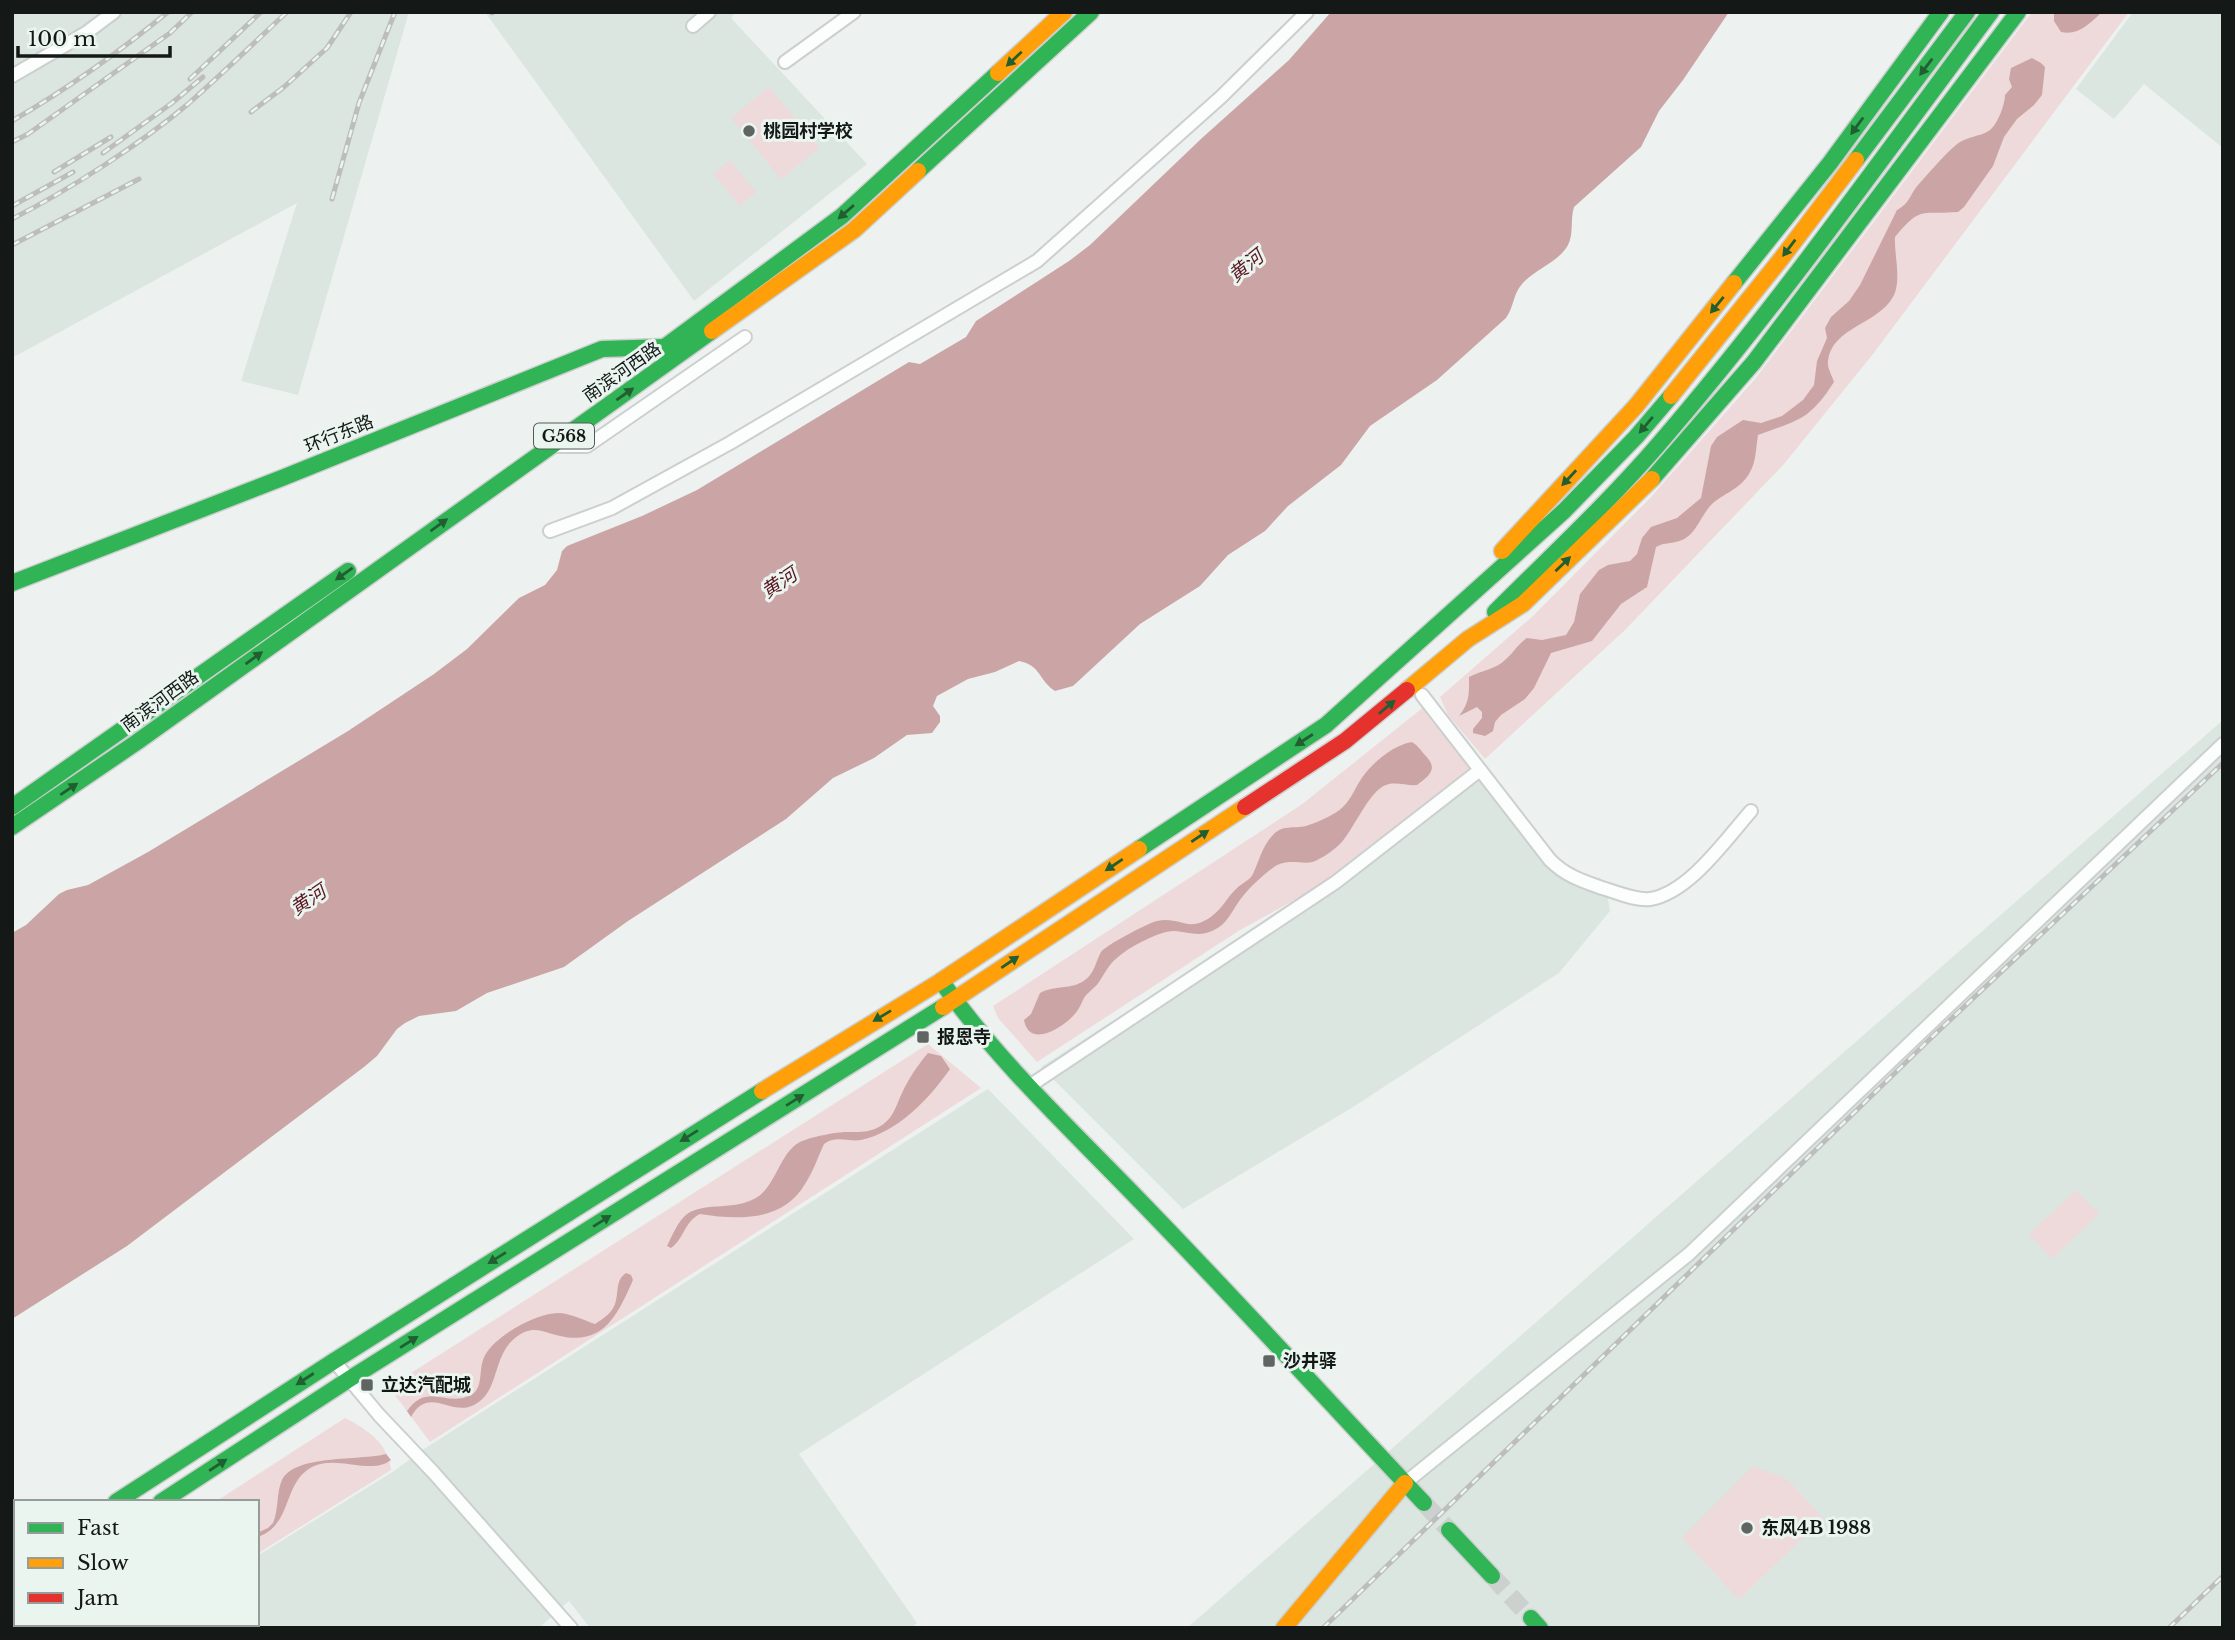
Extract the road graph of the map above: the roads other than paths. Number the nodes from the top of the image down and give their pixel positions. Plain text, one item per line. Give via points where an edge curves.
1 (114, 12) edge
2 (709, 12) edge
3 (854, 12) edge
4 (1091, 12) edge
5 (1307, 12) edge
6 (1941, 12) edge
7 (1967, 12) edge
8 (2018, 12) edge
9 (1058, 14) edge
10 (1989, 15) edge
11 (693, 26) dead end
12 (785, 62) dead end
13 (12, 76) edge
14 (745, 337) dead end
15 (665, 347) junction
16 (683, 353) junction
17 (549, 446) junction
18 (550, 531) dead end
19 (12, 583) edge
20 (1468, 639) junction
21 (1394, 665) junction
22 (1422, 695) dead end
23 (2223, 744) edge
24 (1480, 770) junction
25 (12, 807) edge
26 (1751, 811) dead end
27 (12, 827) edge
28 (941, 981) junction
29 (954, 1000) junction
30 (1028, 1087) junction
31 (334, 1361) junction
32 (351, 1378) junction
33 (1405, 1483) junction
34 (119, 1500) edge
35 (164, 1500) edge
36 (1424, 1503) tunnel mouth
37 (1449, 1530) tunnel mouth
38 (1492, 1576) tunnel mouth
39 (570, 1628) edge
40 (1284, 1628) edge

1 - 13 street
2 - 11 street
3 - 12 street
4 - 16 main road, 南滨河西路 / G568 via 854,230
5 - 18 street via 1221,97 1037,261 730,443 612,508
6 -> 21 main road via 1830,163 1636,406 1492,562 1426,623
7 -> 21 main road via 1781,259 1636,437 1564,510
20 -> 8 main road via 1522,604 1664,467 1754,362
9 -> 15 main road, 南滨河西路 / G568 via 842,216
10 - 20 main road via 1796,275 1665,436 1601,508
14 - 17 street via 587,446
15 - 16 main road, 环行东路
15 - 19 main road, 环行东路 via 602,349
15 -> 25 main road, 南滨河西路 / G568
17 -> 16 main road, 南滨河西路 / G568
27 -> 17 main road, 南滨河西路 / G568
29 -> 20 main road via 1346,741
21 -> 28 main road via 1326,725
22 - 24 street
23 - 33 street via 1689,1254
24 - 26 street via 1561,871 1619,894 1649,899 1693,875
24 - 30 street via 1336,881
28 - 29 main road
28 -> 31 main road
29 - 30 main road
32 -> 29 main road
30 - 33 main road
31 - 32 street
31 -> 34 main road
35 -> 32 main road
32 - 39 street
33 - 36 main road
33 - 40 main road
37 - 38 main road

